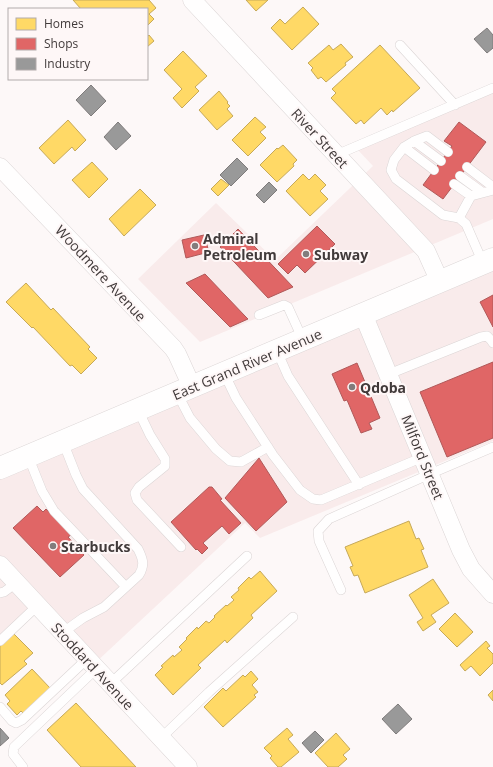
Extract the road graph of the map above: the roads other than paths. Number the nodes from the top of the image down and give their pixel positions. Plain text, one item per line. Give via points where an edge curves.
1 (192, 0) edge
2 (400, 45) dead end
3 (493, 88) edge
4 (455, 105) junction
5 (414, 141) junction
6 (404, 147) junction
7 (448, 152) dead end
8 (336, 155) junction
9 (441, 161) dead end
10 (0, 167) edge
11 (467, 167) dead end
12 (434, 170) dead end
13 (460, 176) dead end
14 (454, 184) dead end
15 (493, 187) edge
16 (493, 190) edge
17 (482, 192) junction
18 (471, 196) junction
19 (459, 218) junction
20 (488, 261) edge
21 (440, 282) junction
22 (364, 314) junction
23 (259, 315) dead end
24 (303, 340) junction
25 (493, 344) edge
26 (277, 351) junction
27 (224, 373) junction
28 (389, 374) junction
29 (185, 390) junction
30 (138, 410) junction
31 (62, 442) junction
32 (268, 447) junction
33 (493, 447) edge
34 (28, 456) junction
35 (426, 466) junction
36 (0, 468) edge
37 (360, 485) junction
38 (181, 547) dead end
39 (247, 556) dead end
40 (0, 565) edge
41 (16, 583) junction
42 (126, 587) junction
43 (341, 590) dead end
44 (0, 593) edge
45 (493, 594) edge
46 (37, 606) junction
47 (293, 617) dead end
48 (62, 633) junction
49 (0, 641) edge
50 (91, 664) junction
51 (110, 684) junction
52 (0, 707) edge
53 (160, 738) junction
54 (23, 767) edge
55 (188, 767) edge

1 - 8 street, River Street
2 - 4 lane
3 - 4 lane
4 - 8 lane
5 - 6 lane
5 - 7 lane via 427,136
5 - 9 lane
6 - 12 lane
6 - 19 lane via 394,160 391,170 396,179 443,215
8 - 21 street, River Street via 426,251
10 - 29 street, Woodmere Avenue via 178,354
11 - 15 lane
13 - 17 lane
14 - 18 lane
16 - 17 lane
17 - 18 lane
18 - 19 lane
19 - 20 lane via 466,224
20 - 21 main road, East Grand River Avenue
21 - 22 main road, East Grand River Avenue
22 - 24 main road, East Grand River Avenue
22 - 28 street, Milford Street
23 - 24 lane via 284,305 288,307
24 - 26 main road, East Grand River Avenue
25 - 28 lane via 487,336 481,337
26 - 27 main road, East Grand River Avenue
26 - 37 lane via 288,376
27 - 29 main road, East Grand River Avenue
27 - 32 lane via 236,398
28 - 35 street, Milford Street
29 - 30 main road, East Grand River Avenue
29 - 32 lane via 190,418 216,449 230,461 241,462
30 - 31 main road, East Grand River Avenue
30 - 38 lane via 150,436 165,459 165,466 139,486 135,493 137,500
31 - 34 main road, East Grand River Avenue
31 - 42 lane via 83,489 143,558 144,568
32 - 37 lane via 300,490 312,499 321,500
33 - 35 lane
34 - 36 main road, East Grand River Avenue
34 - 42 lane via 42,491 54,511
35 - 37 lane
35 - 43 lane via 329,519 318,531
35 - 45 street, Milford Street via 461,550 471,568
39 - 51 lane
40 - 41 street, Stoddard Avenue
41 - 44 lane
41 - 46 street, Stoddard Avenue
42 - 48 lane via 104,607
46 - 48 street, Stoddard Avenue
46 - 49 lane
47 - 53 lane
48 - 50 street, Stoddard Avenue
50 - 51 street, Stoddard Avenue
50 - 52 lane via 16,723
50 - 54 lane via 14,747 13,754
51 - 53 street, Stoddard Avenue
53 - 55 street, Stoddard Avenue

